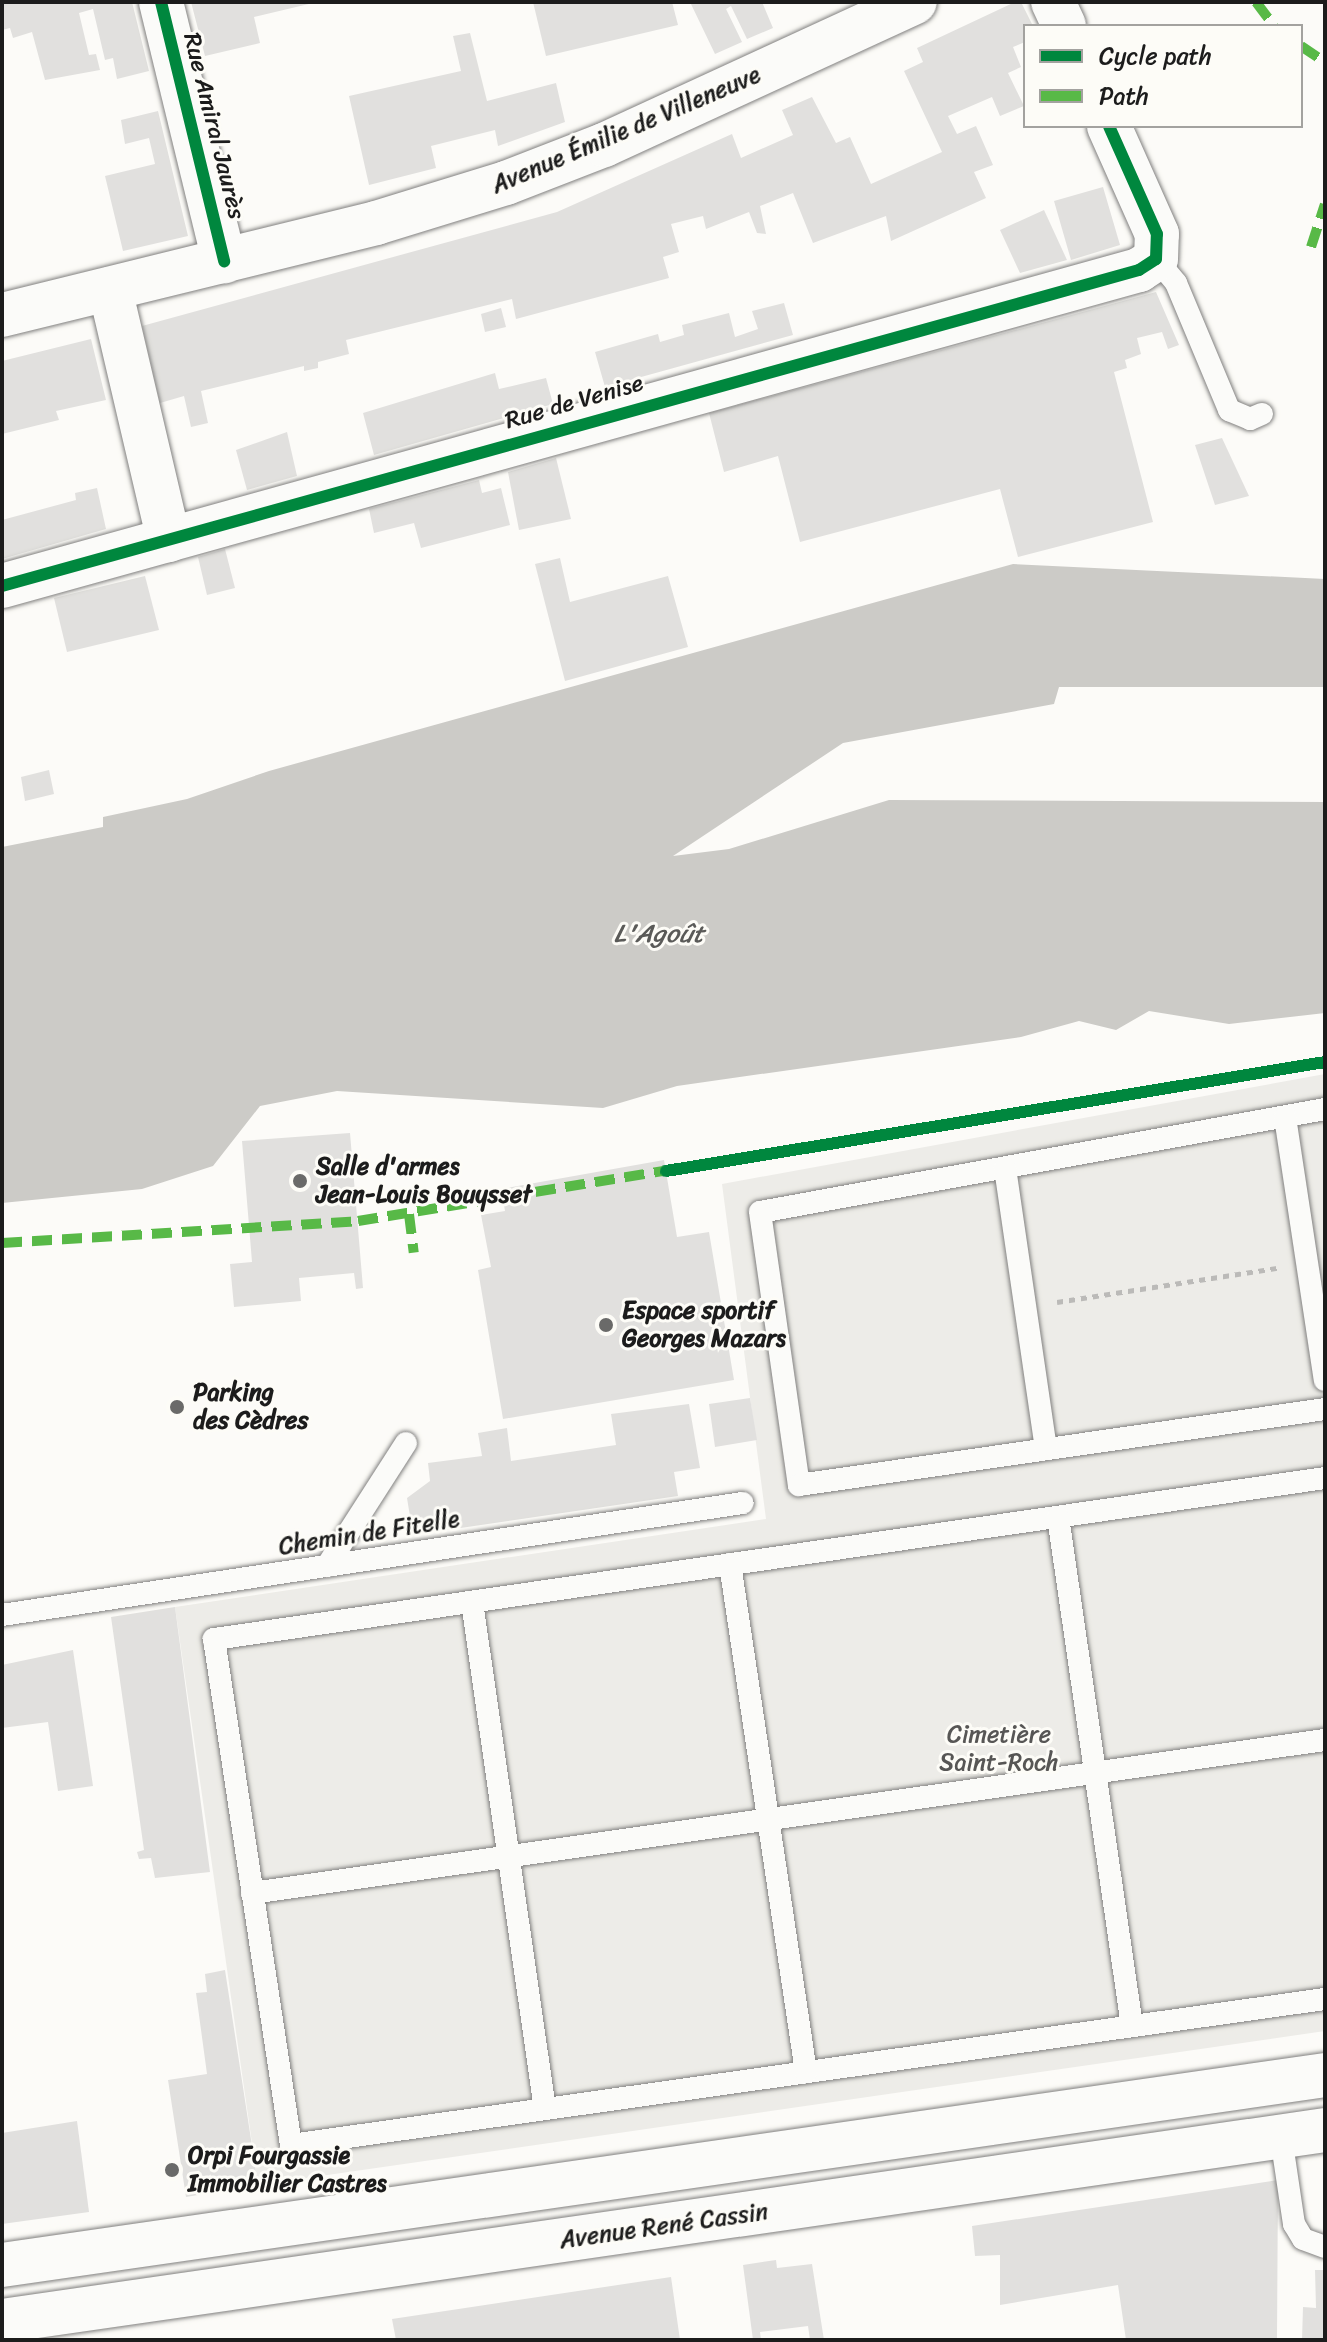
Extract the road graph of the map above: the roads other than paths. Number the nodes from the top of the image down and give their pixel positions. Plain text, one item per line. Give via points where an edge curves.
1 (161, 2) edge
2 (915, 2) edge
3 (1053, 2) edge
4 (1063, 24) edge
5 (1110, 128) edge
6 (1156, 259) junction
7 (224, 261) junction
8 (110, 289) junction
9 (2, 315) edge
10 (1262, 414) dead end
11 (169, 540) junction
12 (2, 586) edge
13 (1325, 1109) edge
14 (1285, 1117) junction
15 (1005, 1168) junction
16 (1325, 1380) edge
17 (1325, 1409) edge
18 (406, 1443) dead end
19 (1046, 1449) junction
20 (1325, 1478) edge
21 (743, 1503) dead end
22 (1058, 1517) junction
23 (730, 1564) junction
24 (327, 1566) junction
25 (472, 1602) junction
26 (2, 1615) edge
27 (1325, 1740) edge
28 (1096, 1772) junction
29 (768, 1819) junction
30 (508, 1856) junction
31 (252, 1893) junction
32 (1325, 1999) edge
33 (1132, 2026) junction
34 (806, 2072) junction
35 (1325, 2075) edge
36 (1134, 2102) junction
37 (545, 2109) junction
38 (1325, 2130) edge
39 (1281, 2137) junction
40 (1142, 2157) junction
41 (1325, 2247) edge
42 (2, 2265) edge
43 (2, 2321) edge

1 - 7 main road, Rue Amiral Jaurès
2 - 7 main road, Avenue Émilie de Villeneuve via 553,166 421,211
3 - 4 main road
5 - 6 main road via 1157,234
6 - 10 lane via 1176,283 1229,410 1250,419
6 - 11 main road, Rue de Venise via 1139,270
7 - 8 main road, Avenue Émilie de Villeneuve
8 - 9 main road, Avenue Émilie de Villeneuve
8 - 11 main road
11 - 12 main road, Rue de Venise
13 - 14 lane
14 - 15 lane
14 - 16 lane
15 - 19 lane
15 - 19 lane via 760,1212 794,1455 799,1485
17 - 19 lane
18 - 24 lane
20 - 22 lane
21 - 24 lane, Chemin de Fitelle
22 - 23 lane
22 - 28 lane
23 - 25 lane
23 - 29 lane
24 - 26 lane, Chemin de Fitelle
25 - 30 lane
25 - 31 lane via 214,1639
27 - 28 lane
28 - 29 lane
28 - 33 lane
29 - 30 lane
29 - 34 lane
30 - 31 lane
30 - 37 lane
31 - 37 lane via 291,2145
32 - 33 lane
33 - 34 lane
34 - 37 lane
35 - 36 main road
36 - 40 main road
36 - 42 main road
38 - 39 main road, Avenue René Cassin
39 - 40 main road, Avenue René Cassin
39 - 41 lane via 1294,2224 1303,2239
40 - 43 main road, Avenue René Cassin

